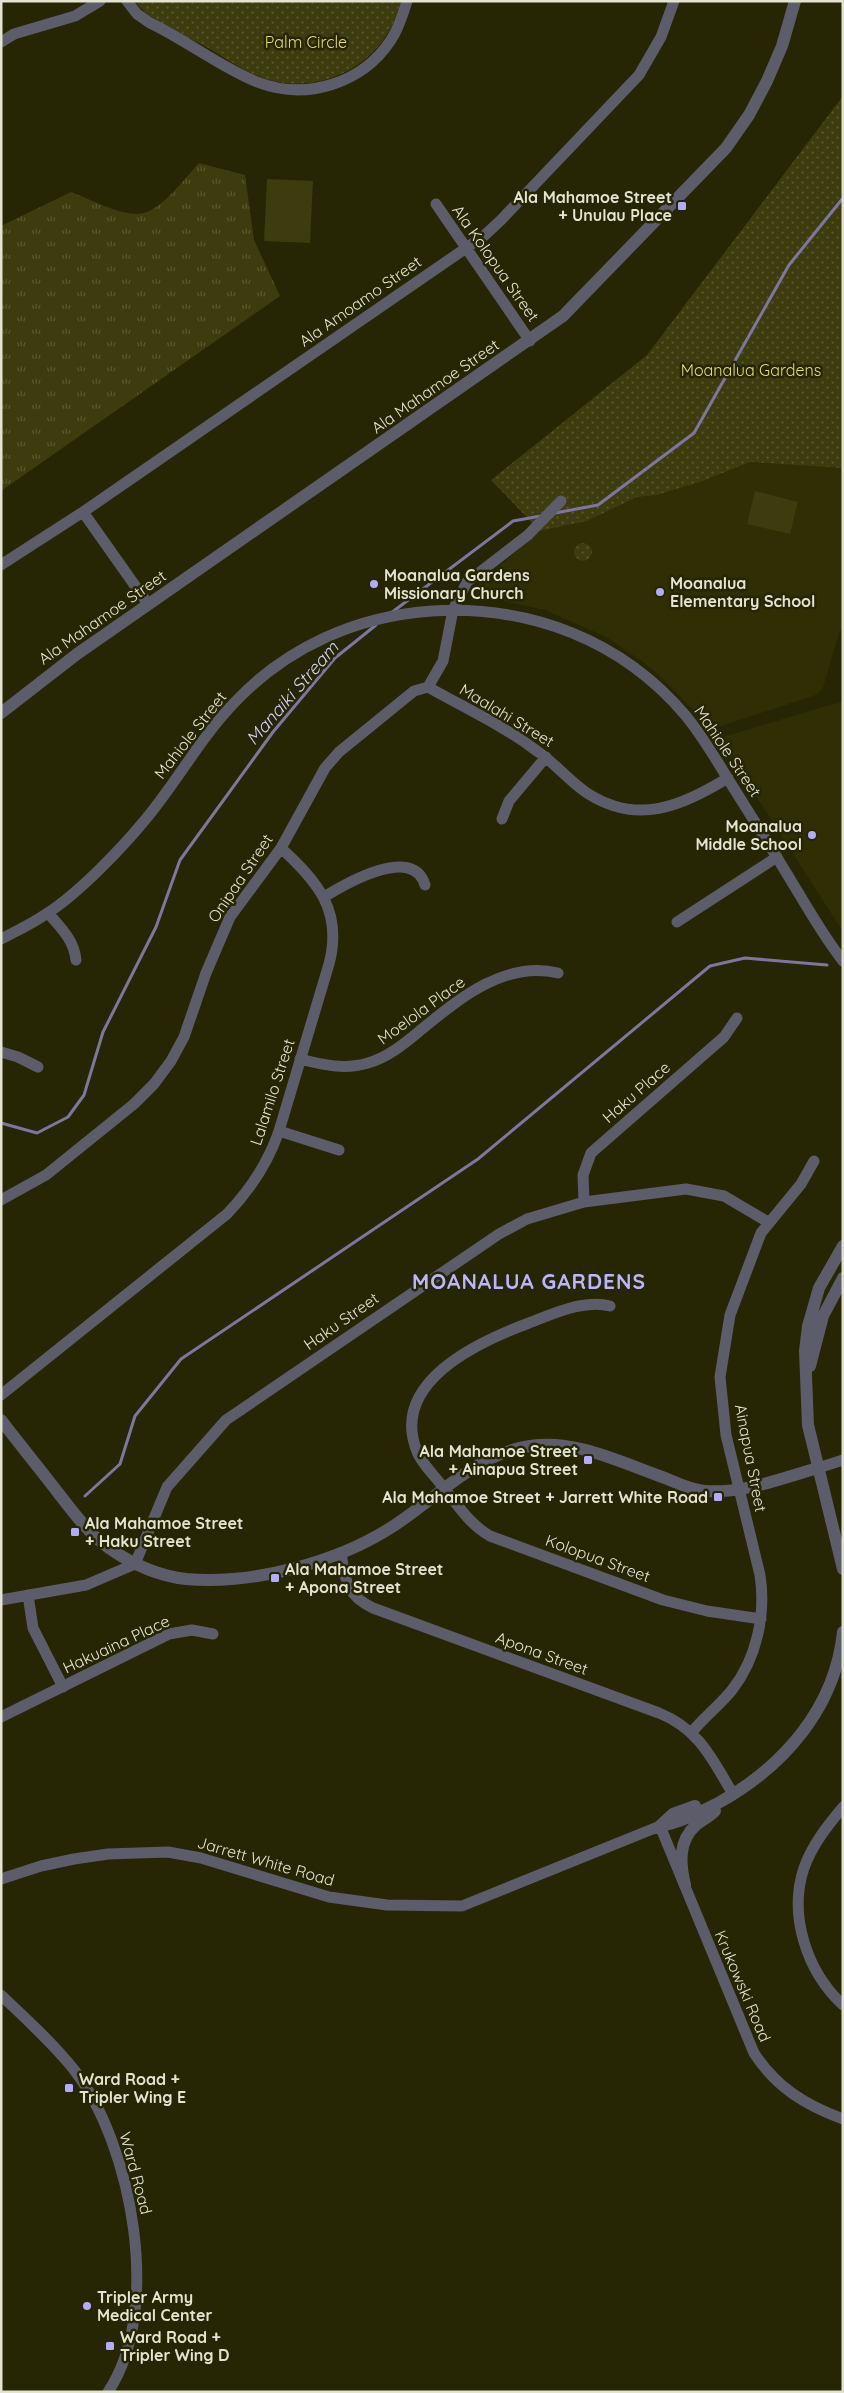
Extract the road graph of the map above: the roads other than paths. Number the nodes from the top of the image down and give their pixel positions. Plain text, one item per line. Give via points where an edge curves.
1 (100, 1) edge
2 (127, 1) edge
3 (407, 1) edge
4 (674, 1) edge
5 (795, 1) edge
6 (1, 42) edge
7 (436, 204) dead end
8 (466, 247) junction
9 (530, 341) junction
10 (561, 501) dead end
11 (83, 512) junction
12 (1, 565) edge
13 (148, 604) junction
14 (453, 610) junction
15 (428, 687) junction
16 (1, 713) edge
17 (546, 757) junction
18 (728, 778) junction
19 (502, 820) dead end
20 (281, 848) junction
21 (777, 857) junction
22 (426, 885) dead end
23 (324, 897) junction
24 (48, 913) junction
25 (677, 922) dead end
26 (1, 939) edge
27 (76, 960) dead end
28 (843, 961) edge
29 (558, 973) dead end
30 (736, 1018) dead end
31 (1, 1052) edge
32 (300, 1059) junction
33 (38, 1068) dead end
34 (279, 1131) junction
35 (340, 1150) dead end
36 (814, 1161) dead end
37 (1, 1200) edge
38 (584, 1202) junction
39 (768, 1222) junction
40 (843, 1246) edge
41 (843, 1278) edge
42 (610, 1306) dead end
43 (806, 1378) junction
44 (1, 1396) edge
45 (1, 1420) edge
46 (843, 1460) edge
47 (818, 1468) junction
48 (445, 1489) junction
49 (738, 1490) junction
50 (341, 1553) junction
51 (136, 1564) junction
52 (843, 1569) edge
53 (28, 1595) junction
54 (1, 1600) edge
55 (760, 1619) junction
56 (843, 1632) edge
57 (213, 1634) dead end
58 (63, 1687) junction
59 (1, 1717) edge
60 (692, 1732) junction
61 (731, 1795) junction
62 (843, 1807) edge
63 (660, 1826) junction
64 (1, 1879) edge
65 (684, 1885) junction
66 (1, 1995) edge
67 (843, 2005) edge
68 (843, 2119) edge
69 (108, 2392) edge

1 - 6 street via 75,16 14,34
2 - 3 street via 150,23 254,81 302,90 337,83 368,65 392,38
4 - 8 street, Ala Amoamo Street via 662,37 639,75 501,220
5 - 9 street, Ala Mahamoe Street via 782,46 767,81 726,148 578,302
7 - 8 street, Ala Kolopua Street
8 - 9 street, Ala Kolopua Street
8 - 11 street, Ala Amoamo Street
9 - 13 street, Ala Mahamoe Street
10 - 14 street via 535,528 467,582
11 - 12 street, Ala Amoamo Street
11 - 13 street
13 - 16 street, Ala Mahamoe Street
14 - 15 street via 446,652
14 - 18 street, Mahiole Street via 501,613 545,622 582,636 619,657 654,683 685,715
14 - 24 street, Mahiole Street via 389,615 349,626 307,646 273,668 216,722 146,820 74,893
15 - 17 street, Maalahi Street
15 - 20 street, Onipaa Street via 414,691 332,760
17 - 18 street, Maalahi Street via 586,792 607,803 630,809 676,806
17 - 19 street via 509,800
18 - 21 street, Mahiole Street
20 - 23 street, Lalamilo Street via 310,875
20 - 37 street, Onipaa Street via 226,925 184,1037 158,1078 134,1104 46,1175
21 - 25 street
21 - 28 street, Mahiole Street
22 - 23 street via 420,874 412,870 386,868
23 - 32 street, Lalamilo Street via 333,927 332,946
24 - 26 street, Mahiole Street
24 - 27 street via 72,943
29 - 32 street, Moelola Place via 526,970 481,987 452,1005 399,1048 368,1063 338,1067
30 - 38 street, Haku Place via 724,1037 590,1153 583,1175
31 - 33 street via 18,1056
32 - 34 street, Lalamilo Street
34 - 35 street
34 - 44 street, Lalamilo Street via 258,1176 227,1214
36 - 39 street, Ainapua Street via 801,1184
38 - 39 street, Haku Street via 699,1190 724,1196
38 - 51 street, Haku Street via 527,1220 499,1234 226,1420 167,1487
39 - 49 street, Ainapua Street via 730,1315 720,1377 726,1435
40 - 43 street via 825,1276 811,1312 805,1350
41 - 43 street via 823,1316
42 - 48 street, Kolopua Street via 584,1305 496,1336 465,1353 432,1380 417,1402 413,1438 424,1463
43 - 47 street via 808,1425
45 - 51 street via 84,1526 109,1548
46 - 47 street
47 - 49 street
47 - 52 street
48 - 49 street via 475,1465 496,1455 545,1445 587,1451 697,1490
48 - 50 street via 389,1529
48 - 55 street, Kolopua Street via 472,1523 490,1536 662,1600 707,1612
49 - 55 street, Ainapua Street via 760,1576
50 - 51 street via 277,1571 234,1578 185,1578
50 - 60 street, Apona Street via 345,1582 358,1600 372,1608 659,1712
51 - 53 street via 86,1585
53 - 54 street
53 - 58 street, Hakuaina Place via 33,1628
55 - 60 street, Ainapua Street via 752,1653 734,1687
56 - 61 street, Jarrett White Road via 826,1690 802,1733 769,1770
57 - 58 street, Hakuaina Place via 192,1630 169,1634
58 - 59 street, Hakuaina Place
60 - 61 street, Apona Street via 709,1753
61 - 63 street, Jarrett White Road via 673,1814
61 - 65 street via 689,1831 681,1861
62 - 67 street via 828,1824 810,1855 802,1880 800,1905 803,1937 809,1956 821,1979
63 - 64 street, Jarrett White Road via 462,1906 387,1905 329,1897 201,1858 168,1852 74,1859
63 - 65 street, Krukowski Road
65 - 68 street, Krukowski Road via 754,2053 773,2078 797,2098
66 - 69 street, Ward Road via 76,2072 112,2137 133,2218 137,2255 135,2310 125,2358

